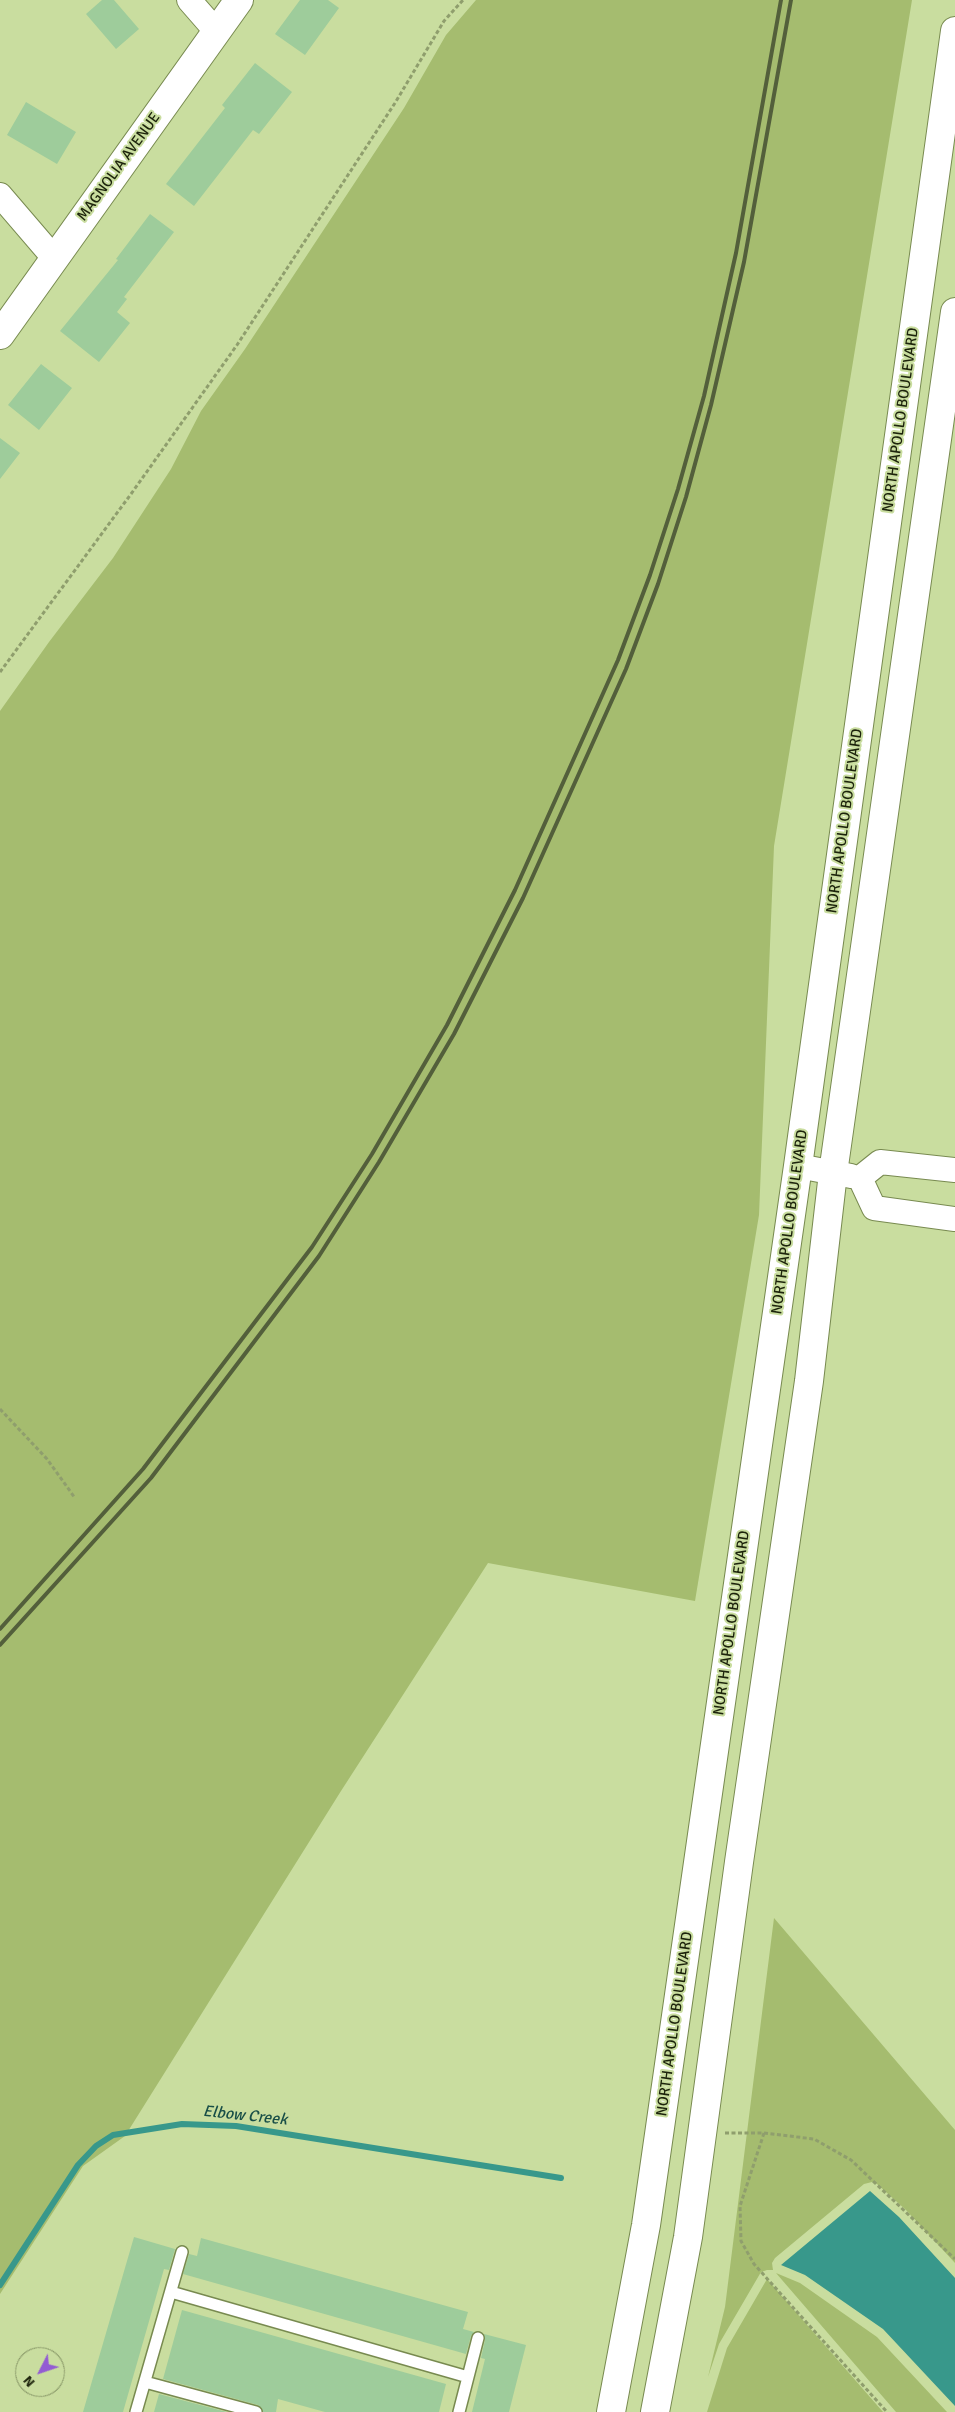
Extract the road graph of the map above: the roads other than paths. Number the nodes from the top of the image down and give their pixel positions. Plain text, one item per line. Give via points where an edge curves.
1 (189, 0) edge
2 (239, 0) edge
3 (955, 30) edge
4 (216, 31) junction
5 (0, 196) edge
6 (54, 258) junction
7 (955, 312) edge
8 (0, 335) edge
9 (798, 1166) junction
10 (955, 1170) edge
11 (833, 1172) junction
12 (860, 1178) junction
13 (955, 1220) edge
14 (182, 2252) dead end
15 (171, 2292) junction
16 (478, 2338) dead end
17 (468, 2377) junction
18 (145, 2382) junction
19 (136, 2412) edge
20 (256, 2412) edge
21 (459, 2412) edge
22 (612, 2412) edge
23 (655, 2412) edge

1 - 4 street
2 - 4 street, MAGNOLIA AVENUE
3 - 9 street, NORTH APOLLO BOULEVARD
4 - 6 street, MAGNOLIA AVENUE
5 - 6 street
6 - 8 street, MAGNOLIA AVENUE
7 - 11 street
9 - 11 street
9 - 22 street, NORTH APOLLO BOULEVARD via 647,2215
10 - 12 street via 880,1162
11 - 12 street
11 - 23 street via 809,1381 688,2237
12 - 13 street via 874,1208
14 - 15 lane
15 - 17 lane
15 - 18 lane
16 - 17 lane
17 - 21 lane
18 - 19 lane
18 - 20 lane

